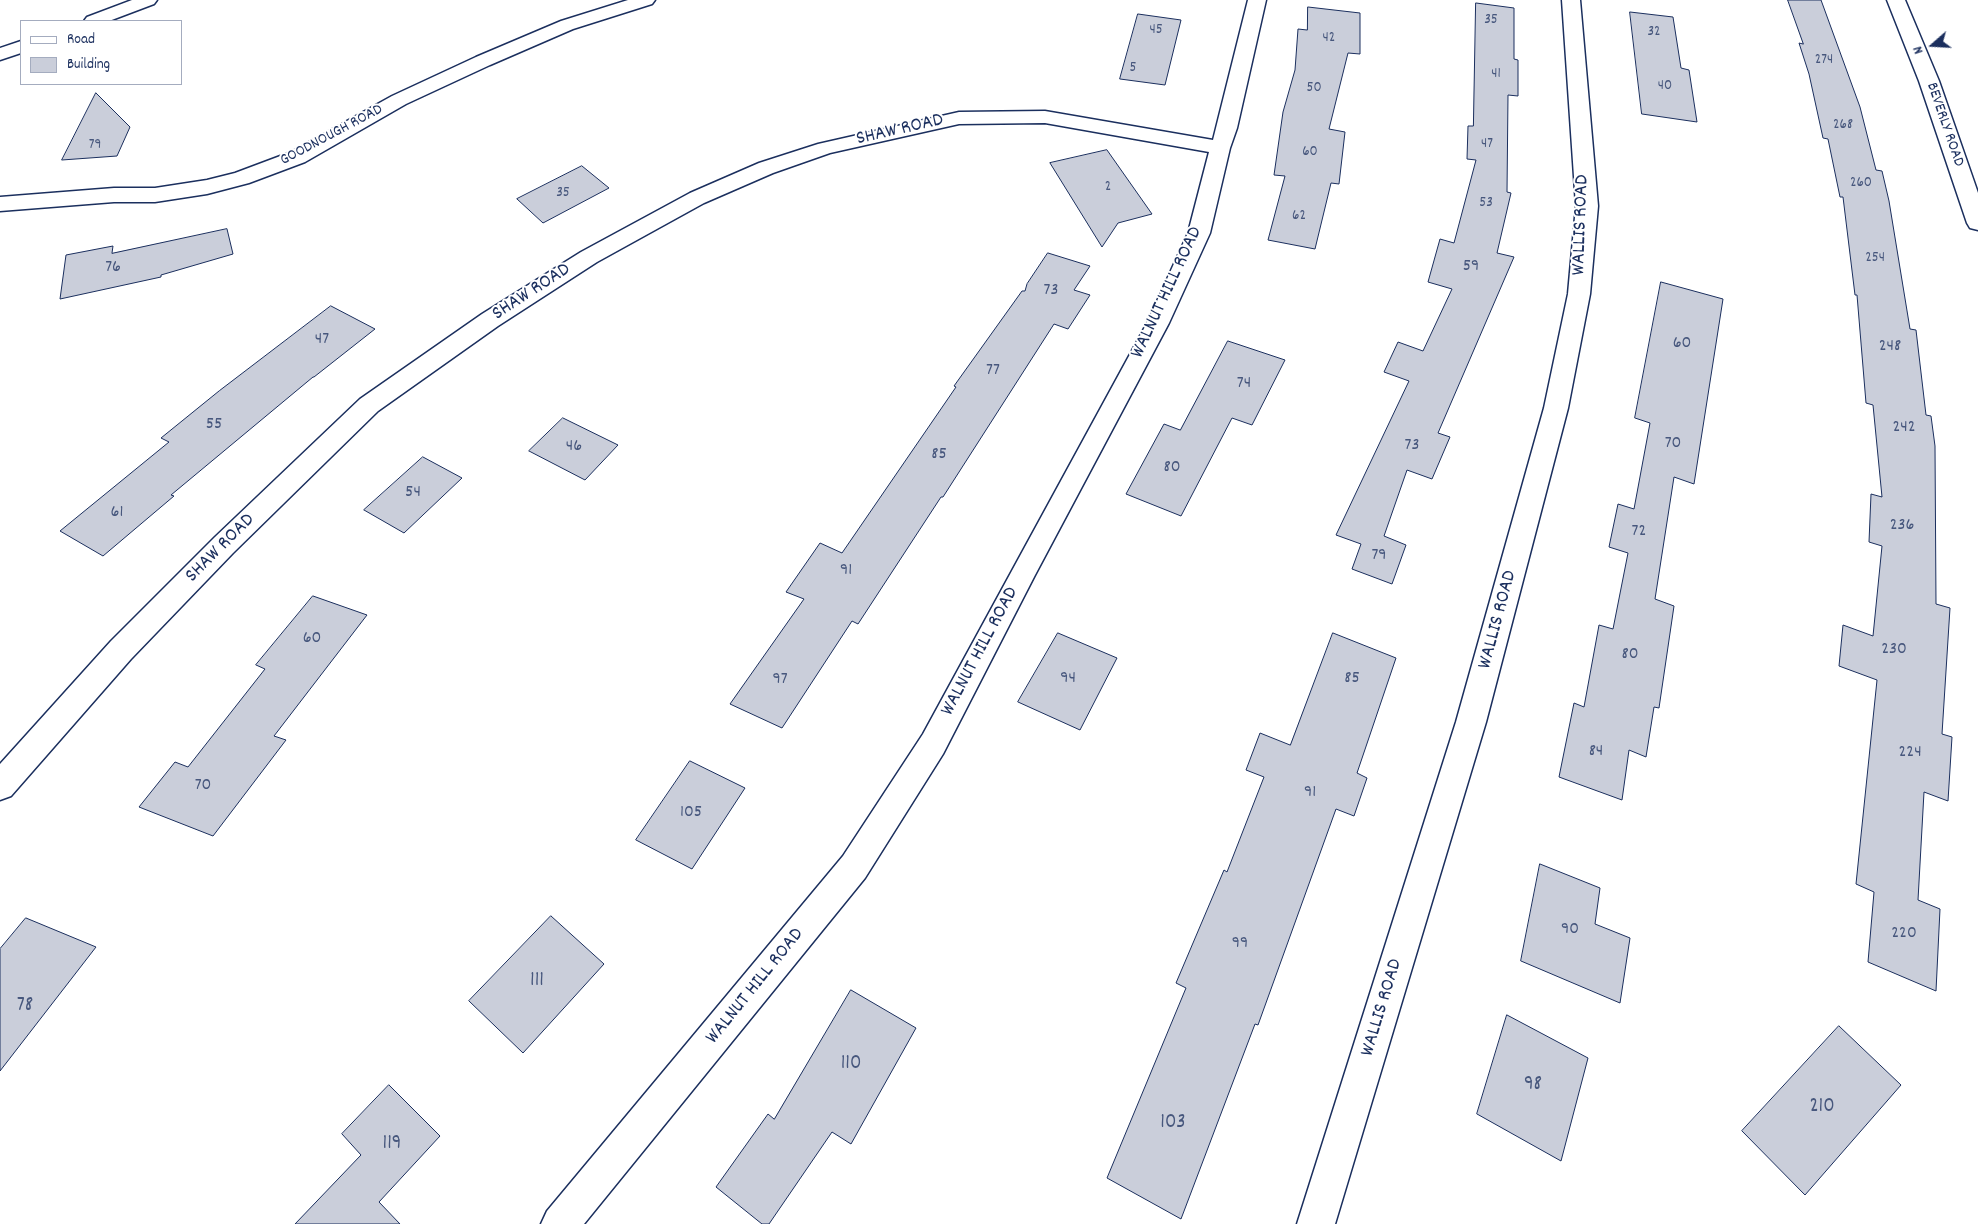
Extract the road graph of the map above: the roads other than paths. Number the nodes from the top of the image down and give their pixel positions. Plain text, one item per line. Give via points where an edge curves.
1 (148, 0) edge
2 (646, 0) edge
3 (1257, 0) edge
4 (1571, 0) edge
5 (1896, 0) edge
6 (96, 20) edge
7 (20, 47) edge
8 (0, 54) edge
9 (1220, 148) junction
10 (0, 204) edge
11 (1978, 223) edge
12 (0, 786) edge
13 (560, 1224) edge
14 (1316, 1224) edge

1 - 6 street
2 - 10 street, GOODNOUGH ROAD via 568,25 483,61 399,100 298,157 242,178 155,195
3 - 9 street, WALNUT HILL ROAD
4 - 14 street, WALLIS ROAD via 1587,206 1579,294 1560,389 1471,722
5 - 11 street, BEVERLY ROAD via 1929,81
7 - 8 street
9 - 12 street, SHAW ROAD via 1045,117 959,118 825,148 766,168 697,198 589,257 490,320 369,405 121,650
9 - 13 street, WALNUT HILL ROAD via 1199,232 1158,323 933,744 854,867

